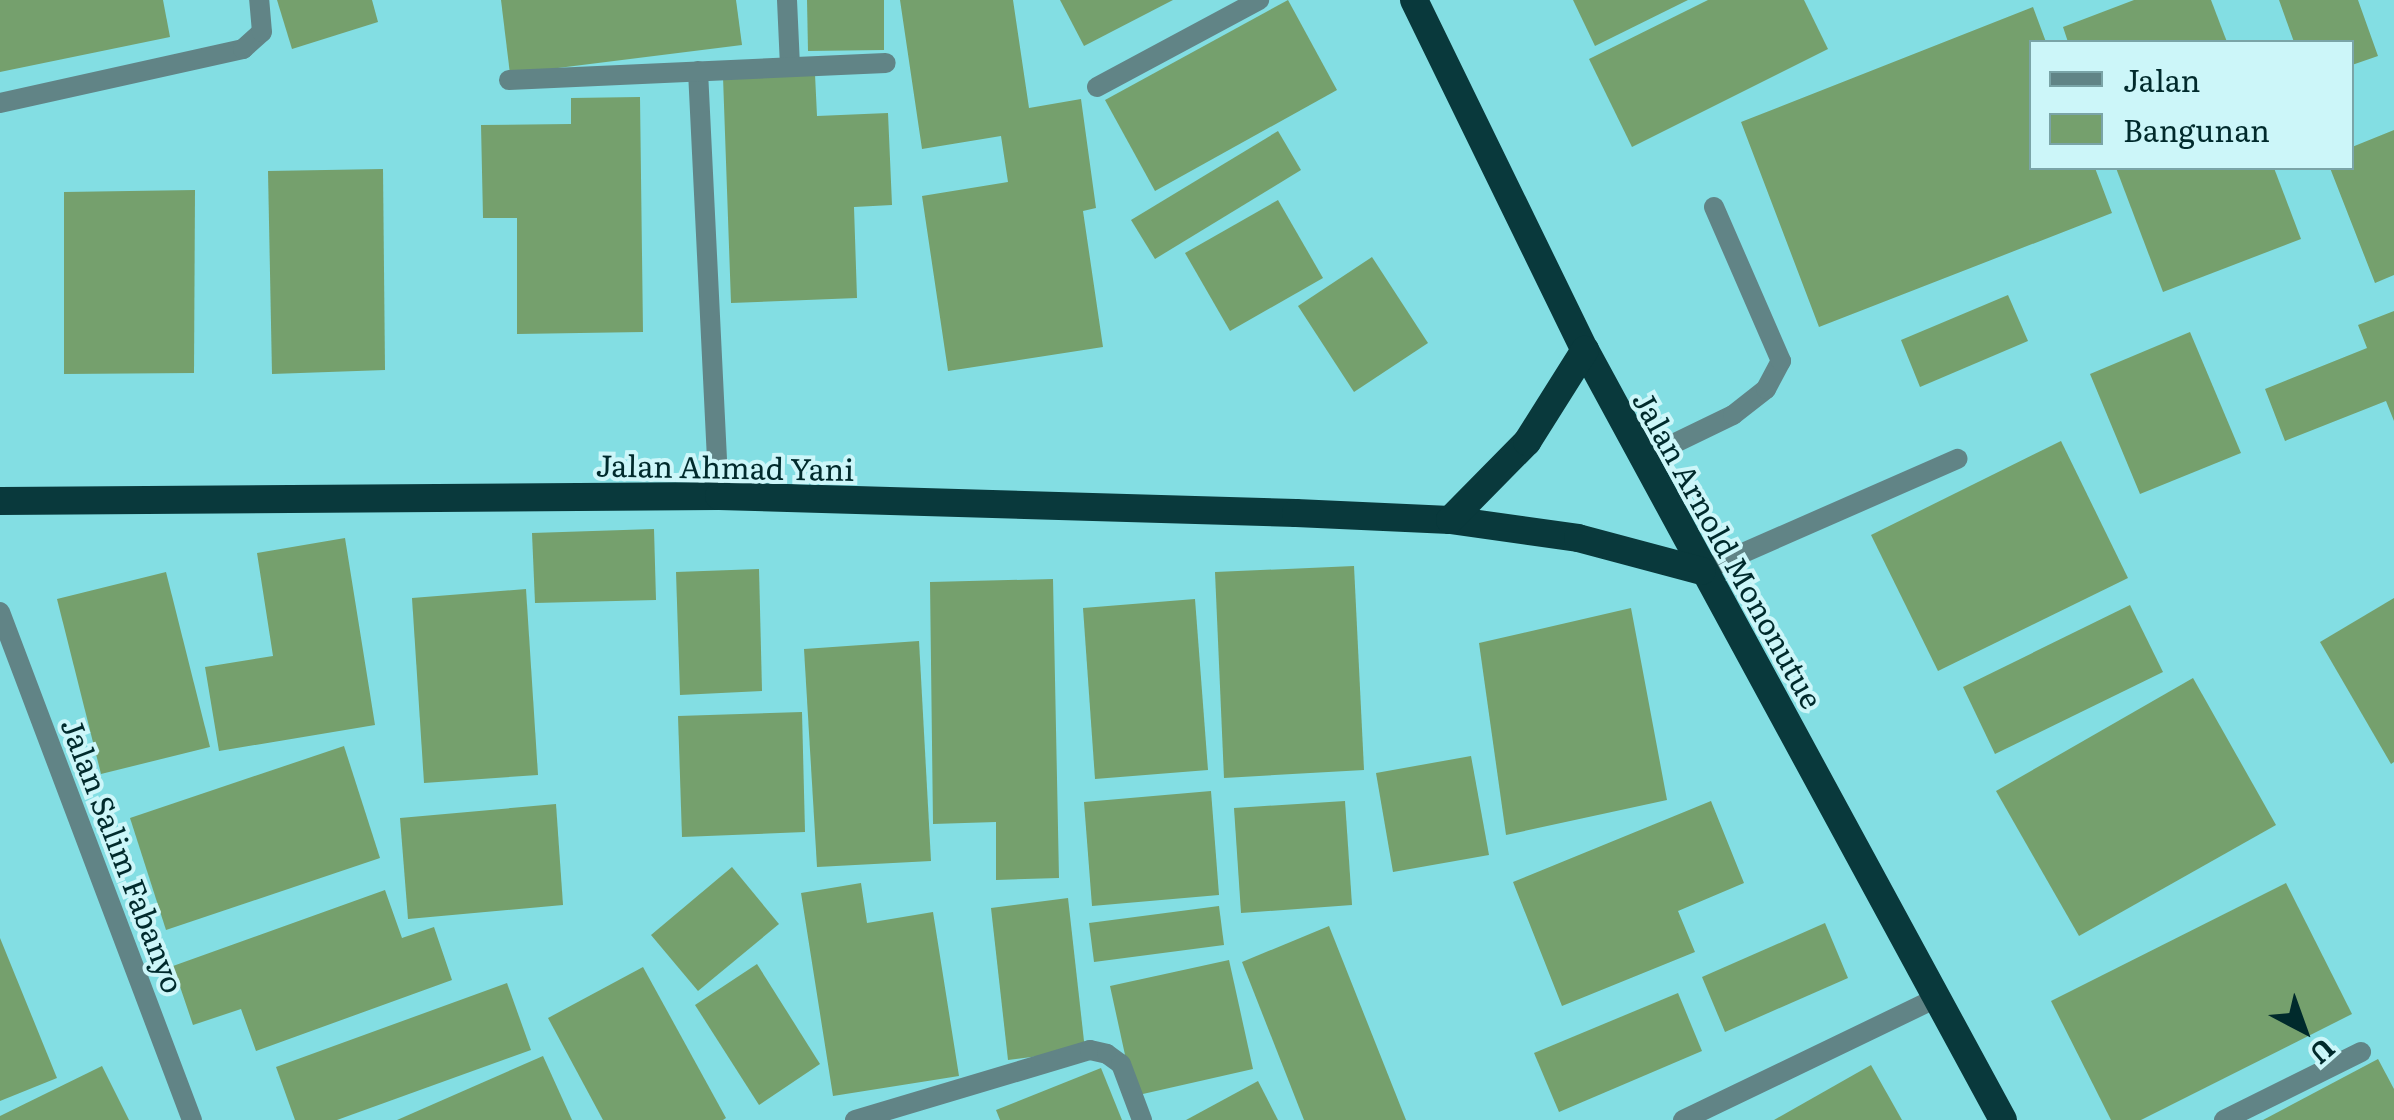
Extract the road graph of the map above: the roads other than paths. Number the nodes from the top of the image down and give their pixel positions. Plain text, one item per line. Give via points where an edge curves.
1 (260, 0) edge
2 (787, 0) edge
3 (1259, 0) edge
4 (1414, 0) edge
5 (886, 63) dead end
6 (790, 67) junction
7 (698, 72) junction
8 (509, 80) dead end
9 (1097, 87) dead end
10 (0, 104) edge
11 (1714, 207) dead end
12 (1585, 350) junction
13 (1957, 458) dead end
14 (1642, 459) junction
15 (719, 496) junction
16 (0, 501) edge
17 (1450, 520) junction
18 (1702, 571) junction
19 (0, 612) edge
20 (1938, 997) junction
21 (2362, 1052) dead end
22 (192, 1120) edge
23 (855, 1120) edge
24 (1142, 1120) edge
25 (1683, 1120) edge
26 (2003, 1120) edge
27 (2224, 1120) edge

1 - 10 street via 262,32 243,50
2 - 6 street
3 - 9 street
4 - 12 highway, Jalan Arnold Mononutue
5 - 6 street
6 - 7 street
7 - 8 street
7 - 15 street
11 - 14 street via 1781,362 1766,389 1732,414
12 - 14 highway, Jalan Arnold Mononutue
12 - 17 highway via 1527,442
13 - 18 street
14 - 18 highway, Jalan Arnold Mononutue
15 - 16 highway, Jalan Ahmad Yani
15 - 17 highway, Jalan Ahmad Yani
17 - 18 highway, Jalan Ahmad Yani via 1578,538
18 - 20 highway, Jalan Arnold Mononutue
19 - 22 street, Jalan Salim Fabanyo
20 - 25 street
20 - 26 highway, Jalan Arnold Mononutue
21 - 27 street
23 - 24 street via 1090,1050 1120,1064

